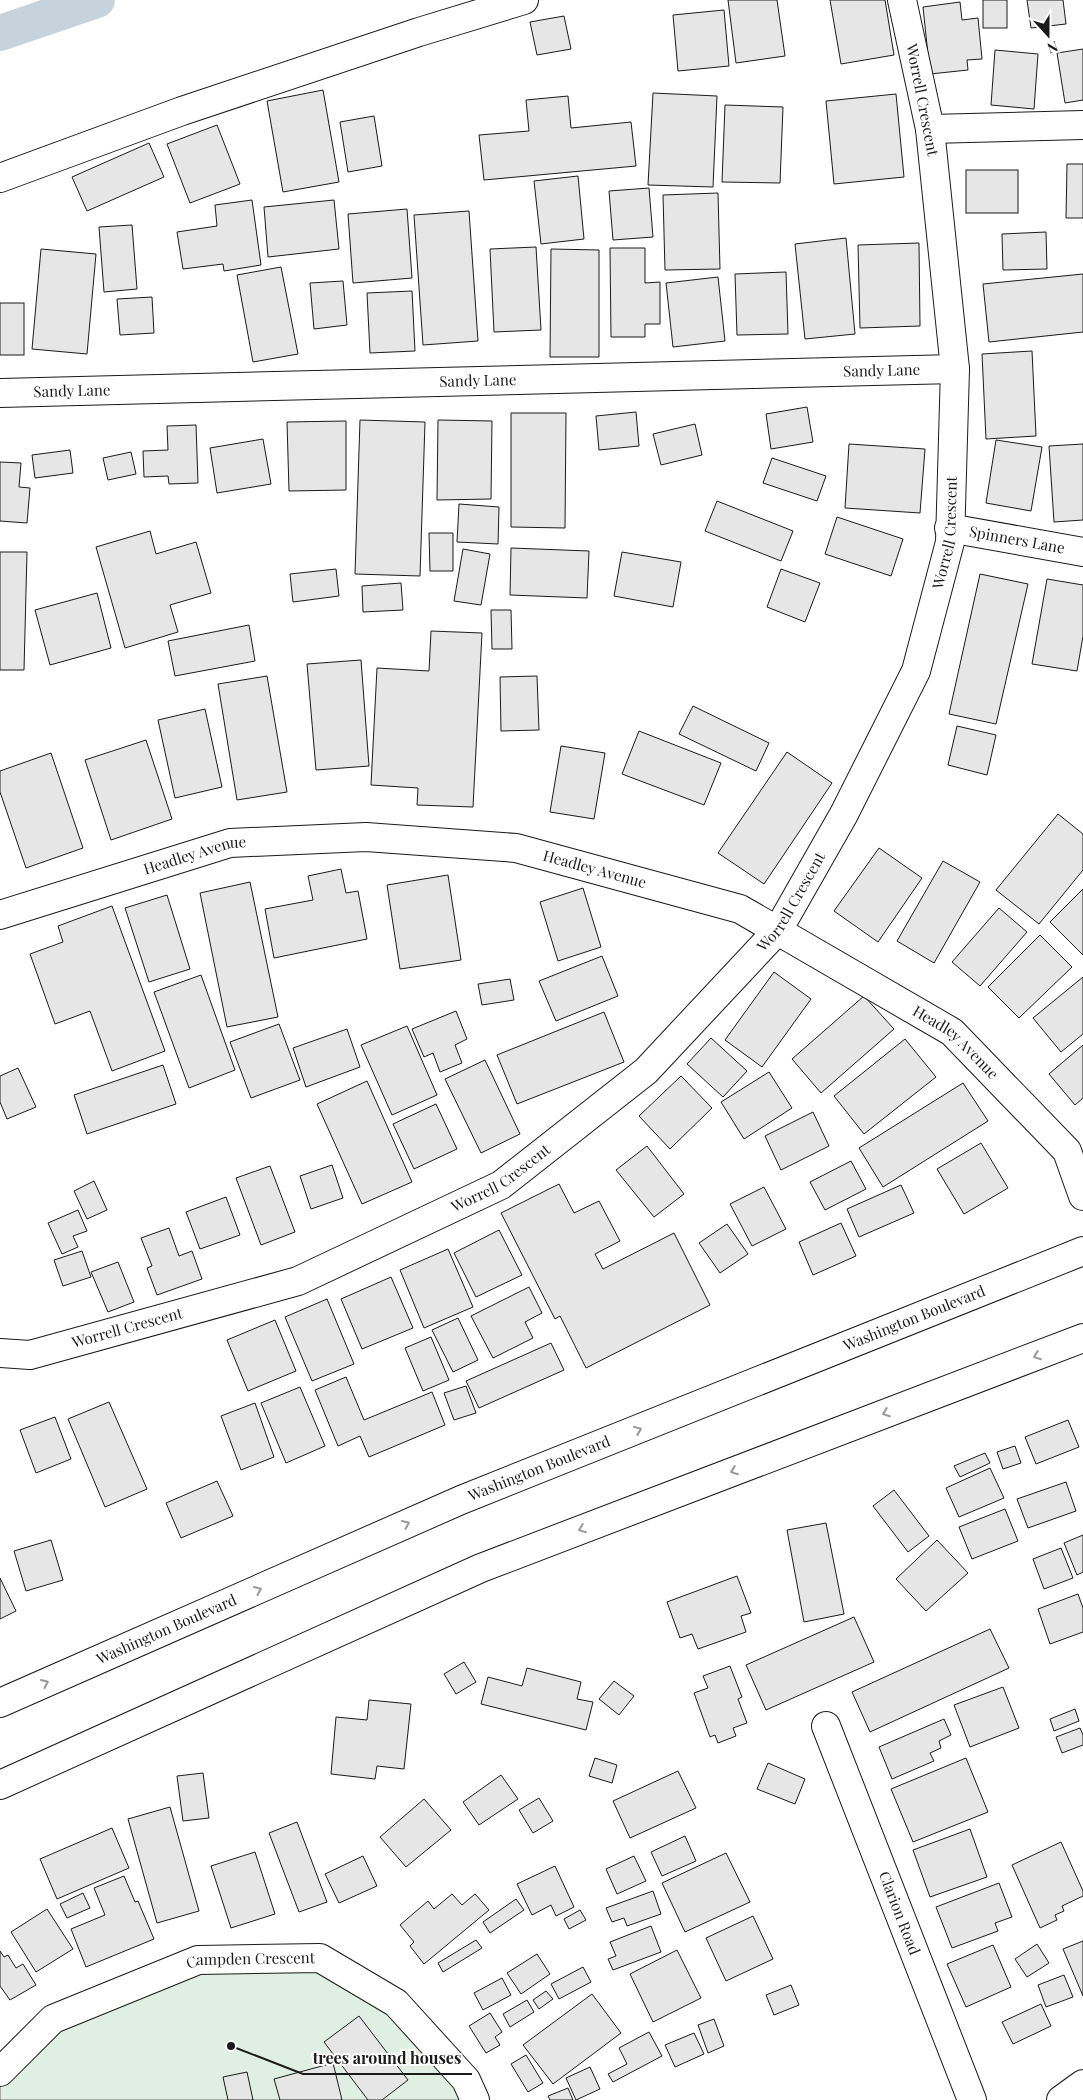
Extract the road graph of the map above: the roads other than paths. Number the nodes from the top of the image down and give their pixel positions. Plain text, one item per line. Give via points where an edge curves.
1 (524, 0) edge
2 (902, 0) edge
3 (1083, 125) edge
4 (930, 129) junction
5 (0, 178) edge
6 (955, 369) junction
7 (0, 393) edge
8 (949, 528) junction
9 (1083, 552) edge
10 (0, 915) edge
11 (778, 930) junction
12 (1083, 1196) edge
13 (1083, 1251) edge
14 (1083, 1338) edge
15 (0, 1353) edge
16 (0, 1703) edge
17 (826, 1726) dead end
18 (0, 1785) edge
19 (0, 2072) edge
20 (1083, 2084) edge
21 (475, 2100) edge
22 (972, 2100) edge
23 (1061, 2100) edge

1 - 5 main road via 182,111
2 - 4 main road, Worrell Crescent
3 - 4 main road
4 - 6 main road, Worrell Crescent
6 - 7 main road, Sandy Lane
6 - 8 main road, Worrell Crescent
8 - 9 main road, Spinners Lane
8 - 11 main road, Worrell Crescent via 950,542 916,671 844,814
10 - 11 main road, Headley Avenue via 230,843 366,836 516,848 740,909
11 - 12 main road, Headley Avenue via 952,1032 1067,1151
11 - 15 main road, Worrell Crescent via 646,1071 501,1185 298,1281 30,1355
16 -> 13 main road, Washington Boulevard via 462,1500
14 -> 18 main road via 481,1568
17 - 22 main road, Clarion Road
19 - 21 main road, Campden Crescent via 53,2019 198,1960 320,1958 396,2004 466,2080
20 - 23 main road

